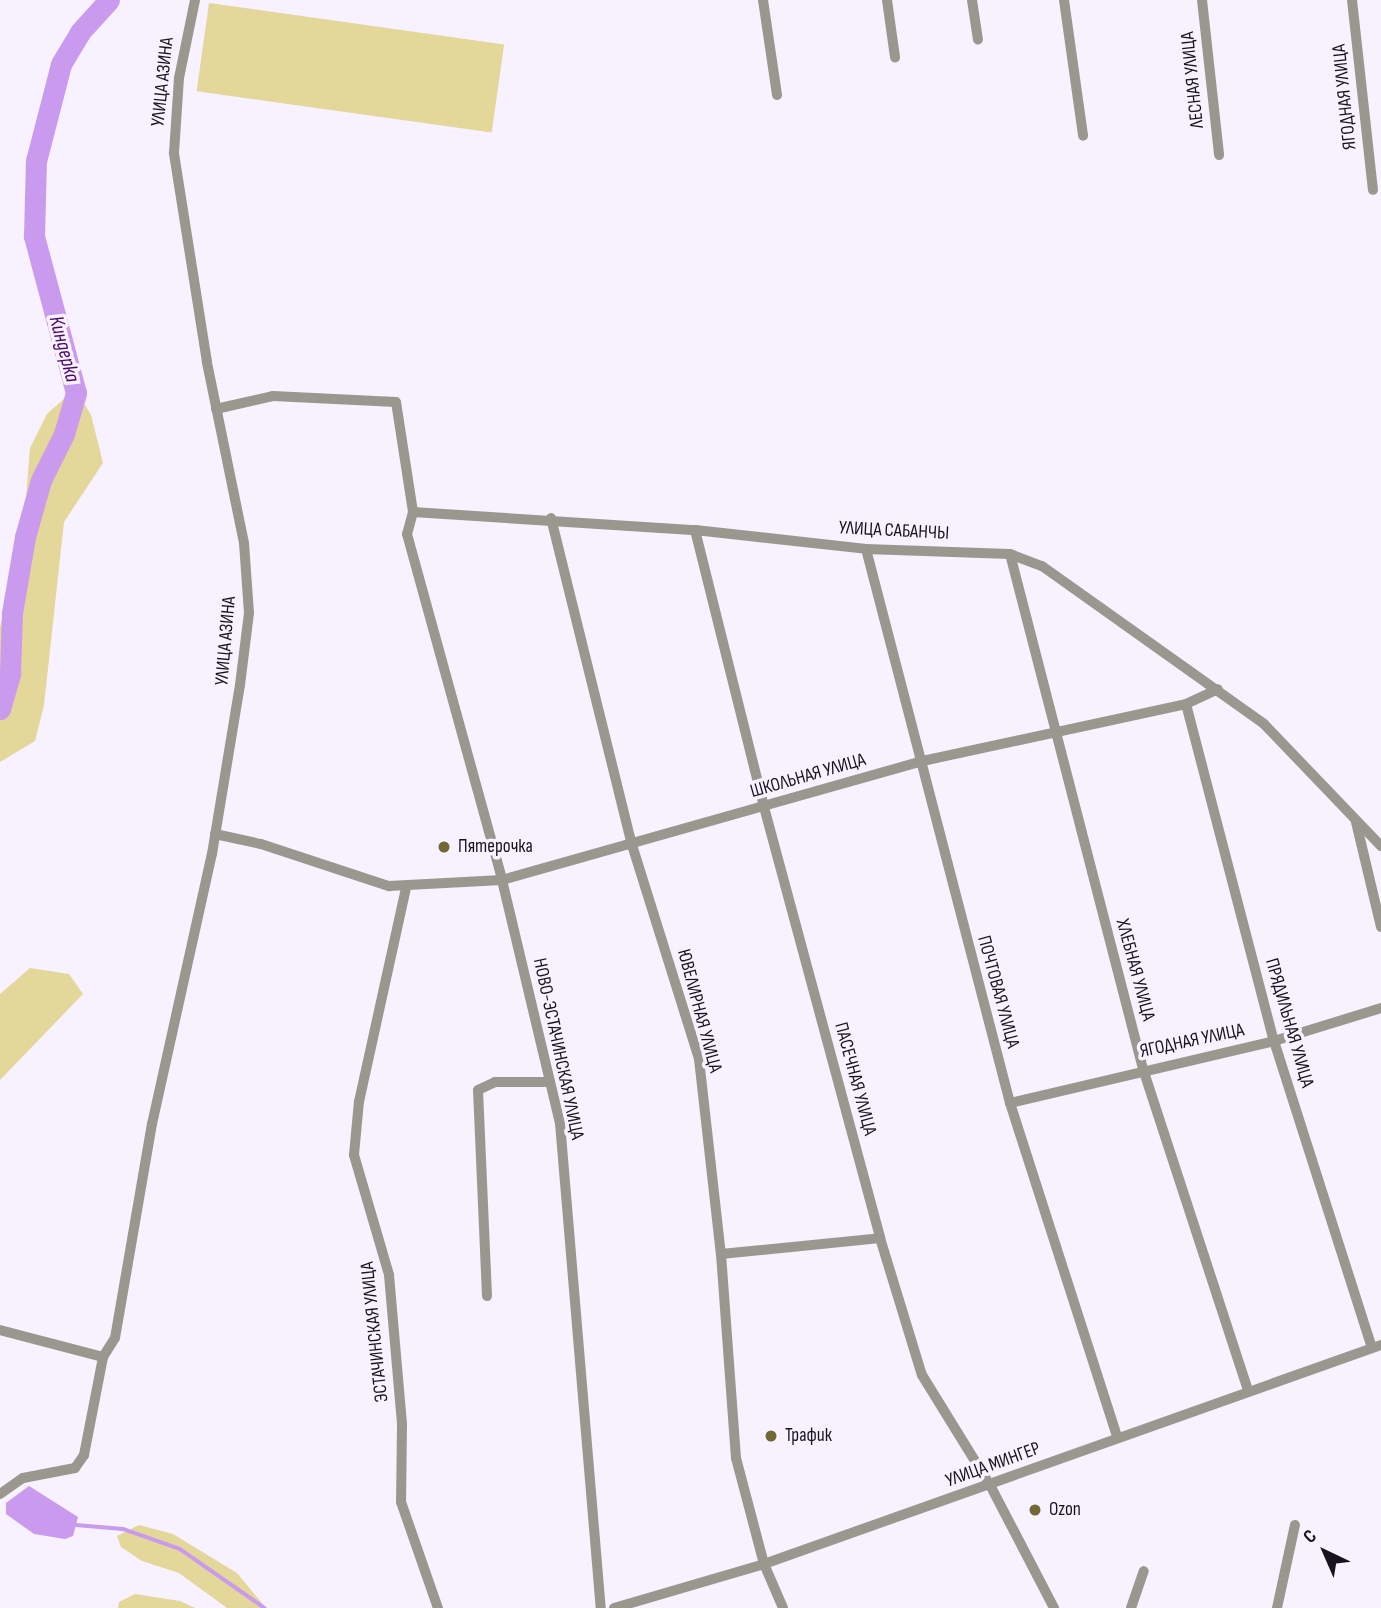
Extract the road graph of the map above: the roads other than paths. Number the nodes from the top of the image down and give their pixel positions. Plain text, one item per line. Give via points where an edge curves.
1 (195, 0) edge
2 (763, 0) edge
3 (887, 0) edge
4 (972, 0) edge
5 (1064, 0) edge
6 (1202, 0) edge
7 (1352, 0) edge
8 (978, 40) dead end
9 (895, 57) dead end
10 (777, 95) dead end
11 (1083, 136) dead end
12 (1219, 155) dead end
13 (1373, 190) dead end
14 (216, 409) junction
15 (412, 512) junction
16 (551, 518) junction
17 (695, 530) junction
18 (866, 549) junction
19 (1010, 554) junction
20 (1218, 689) junction
21 (1186, 704) junction
22 (1056, 734) junction
23 (918, 762) junction
24 (764, 807) junction
25 (1355, 819) junction
26 (215, 834) junction
27 (632, 845) junction
28 (1381, 846) edge
29 (502, 880) junction
30 (406, 888) junction
31 (1381, 927) edge
32 (1381, 1008) edge
33 (1273, 1041) junction
34 (1143, 1069) junction
35 (551, 1082) junction
36 (1010, 1104) junction
37 (880, 1238) junction
38 (722, 1254) junction
39 (487, 1296) dead end
40 (0, 1330) edge
41 (1377, 1347) edge
42 (103, 1357) junction
43 (1248, 1390) junction
44 (1117, 1437) junction
45 (990, 1485) junction
46 (0, 1494) edge
47 (1296, 1525) dead end
48 (764, 1564) junction
49 (1144, 1571) dead end
50 (438, 1608) edge
51 (601, 1608) edge
52 (614, 1608) edge
53 (783, 1608) edge
54 (1054, 1608) edge
55 (1132, 1608) edge
56 (1277, 1608) edge

1 - 14 street, УЛИЦА АЗИНА via 180,66 174,153
2 - 10 street
3 - 9 street
4 - 8 street
5 - 11 street
6 - 12 street, ЛЕСНАЯ УЛИЦА
7 - 13 street, ЯГОДНАЯ УЛИЦА
14 - 15 street via 273,396 396,402
14 - 26 street, УЛИЦА АЗИНА via 244,543 249,613
15 - 16 street, УЛИЦА САБАНЧЫ
15 - 29 street, НОВО-ЭСТАЧИНСКАЯ УЛИЦА via 407,534
16 - 17 street, УЛИЦА САБАНЧЫ
16 - 27 street, ЮВЕЛИРНАЯ УЛИЦА
17 - 18 street, УЛИЦА САБАНЧЫ
17 - 24 street, ПАСЕЧНАЯ УЛИЦА
18 - 19 street, УЛИЦА САБАНЧЫ
18 - 23 street, ПОЧТОВАЯ УЛИЦА
19 - 20 street, УЛИЦА САБАНЧЫ via 1042,566
19 - 22 street, ХЛЕБНАЯ УЛИЦА
20 - 21 street, ШКОЛЬНАЯ УЛИЦА
20 - 25 street, УЛИЦА САБАНЧЫ via 1264,723
21 - 22 street, ШКОЛЬНАЯ УЛИЦА
21 - 33 street, ПРЯДИЛЬНАЯ УЛИЦА
22 - 23 street, ШКОЛЬНАЯ УЛИЦА
22 - 34 street, ХЛЕБНАЯ УЛИЦА
23 - 24 street, ШКОЛЬНАЯ УЛИЦА
23 - 36 street, ПОЧТОВАЯ УЛИЦА
24 - 27 street, ШКОЛЬНАЯ УЛИЦА
24 - 37 street, ПАСЕЧНАЯ УЛИЦА
25 - 28 street, УЛИЦА САБАНЧЫ
25 - 31 street
26 - 30 street, ШКОЛЬНАЯ УЛИЦА via 261,844 342,874
26 - 42 street, УЛИЦА АЗИНА via 152,1124 115,1338
27 - 29 street, ШКОЛЬНАЯ УЛИЦА
27 - 38 street, ЮВЕЛИРНАЯ УЛИЦА via 698,1059
29 - 30 street, ШКОЛЬНАЯ УЛИЦА
29 - 35 street, НОВО-ЭСТАЧИНСКАЯ УЛИЦА
30 - 50 street, ЭСТАЧИНСКАЯ УЛИЦА via 357,1111 354,1154 389,1275 402,1424 401,1502
32 - 33 street, ЯГОДНАЯ УЛИЦА
33 - 34 street, ЯГОДНАЯ УЛИЦА
33 - 41 street, ПРЯДИЛЬНАЯ УЛИЦА
34 - 36 street, ЯГОДНАЯ УЛИЦА
34 - 43 street, ХЛЕБНАЯ УЛИЦА
35 - 39 street via 495,1082 478,1090
35 - 51 street, НОВО-ЭСТАЧИНСКАЯ УЛИЦА via 560,1122
36 - 44 street, ПОЧТОВАЯ УЛИЦА
37 - 38 street
37 - 45 street, ПАСЕЧНАЯ УЛИЦА via 922,1375
38 - 48 street, ЮВЕЛИРНАЯ УЛИЦА via 736,1458
40 - 42 street
41 - 43 street, УЛИЦА МИНГЕР
42 - 46 street, УЛИЦА АЗИНА via 84,1455 75,1468 23,1478
43 - 44 street, УЛИЦА МИНГЕР
44 - 45 street, УЛИЦА МИНГЕР
45 - 48 street, УЛИЦА МИНГЕР
45 - 54 street, ПАСЕЧНАЯ УЛИЦА
47 - 56 street
48 - 52 street, УЛИЦА МИНГЕР
48 - 53 street, ЮВЕЛИРНАЯ УЛИЦА
49 - 55 street

